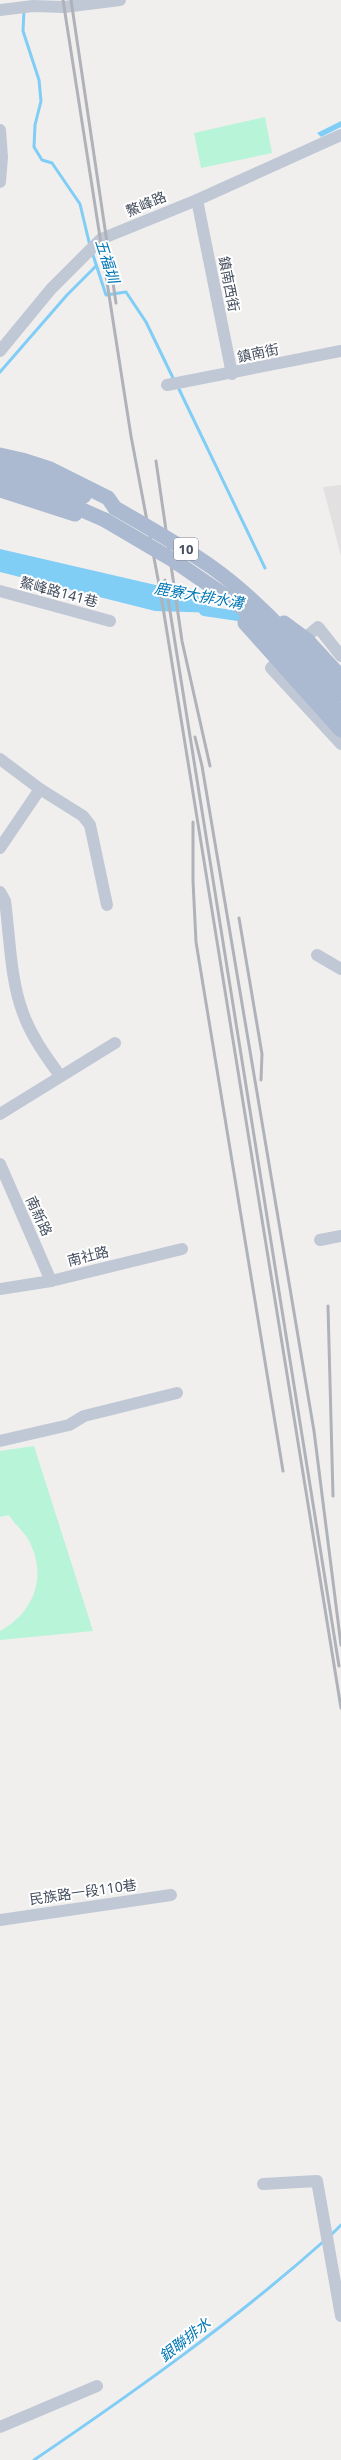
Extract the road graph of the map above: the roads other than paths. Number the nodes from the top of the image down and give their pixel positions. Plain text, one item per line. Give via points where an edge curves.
1 (120, 0) edge
2 (0, 10) edge
3 (0, 130) edge
4 (341, 135) edge
5 (0, 182) edge
6 (197, 200) junction
7 (0, 351) edge
8 (341, 351) edge
9 (232, 374) junction
10 (173, 384) dead end
11 (0, 455) edge
12 (0, 466) edge
13 (0, 479) edge
14 (0, 490) edge
15 (115, 508) junction
16 (105, 520) junction
17 (0, 591) edge
18 (227, 598) junction
19 (250, 599) junction
20 (110, 622) dead end
21 (341, 656) edge
22 (341, 677) edge
23 (341, 694) edge
24 (341, 713) edge
25 (341, 730) edge
26 (341, 744) edge
27 (0, 759) edge
28 (40, 789) junction
29 (0, 848) edge
30 (0, 892) edge
31 (107, 904) dead end
32 (318, 955) dead end
33 (341, 969) edge
34 (115, 1043) dead end
35 (60, 1076) junction
36 (0, 1114) edge
37 (0, 1164) edge
38 (341, 1236) edge
39 (320, 1240) dead end
40 (182, 1249) dead end
41 (51, 1281) junction
42 (0, 1289) edge
43 (177, 1393) dead end
44 (0, 1441) edge
45 (171, 1895) dead end
46 (0, 1920) edge
47 (263, 2184) dead end
48 (341, 2316) edge
49 (97, 2386) dead end
50 (0, 2427) edge

1 - 2 street via 64,7 33,6
3 - 5 street
4 - 6 street, 鰲峰路
6 - 7 street, 鰲峰路 via 101,239 52,289
6 - 9 street, 鎮南西街
8 - 9 street, 鎮南街
9 - 10 street, 鎮南街
11 - 15 main road via 50,470 108,498
12 - 15 main road, 10 via 38,477
13 - 16 main road, 10 via 26,485
14 - 16 main road via 58,510
15 - 19 main road, 10, bridge via 181,546 215,569
16 - 18 main road, 10, bridge via 173,560
17 - 20 street, 鰲峰路141巷
18 - 24 main road, 10, bridge via 240,606 279,644
18 - 25 main road, bridge via 272,655
19 - 22 main road, bridge via 307,640
19 - 23 main road, 10, bridge
21 - 26 street via 318,627 271,668
27 - 28 street
28 - 29 street
28 - 31 street via 83,816 90,825
30 - 35 street via 5,901 11,953 23,1012 39,1045
32 - 33 street
34 - 35 street
35 - 36 street
37 - 41 street, 南新路
38 - 39 street
40 - 41 street, 南社路
41 - 42 street, 南社路
43 - 44 street via 84,1416 62,1427
45 - 46 street, 民族路一段110巷
47 - 48 street via 317,2181
49 - 50 street

